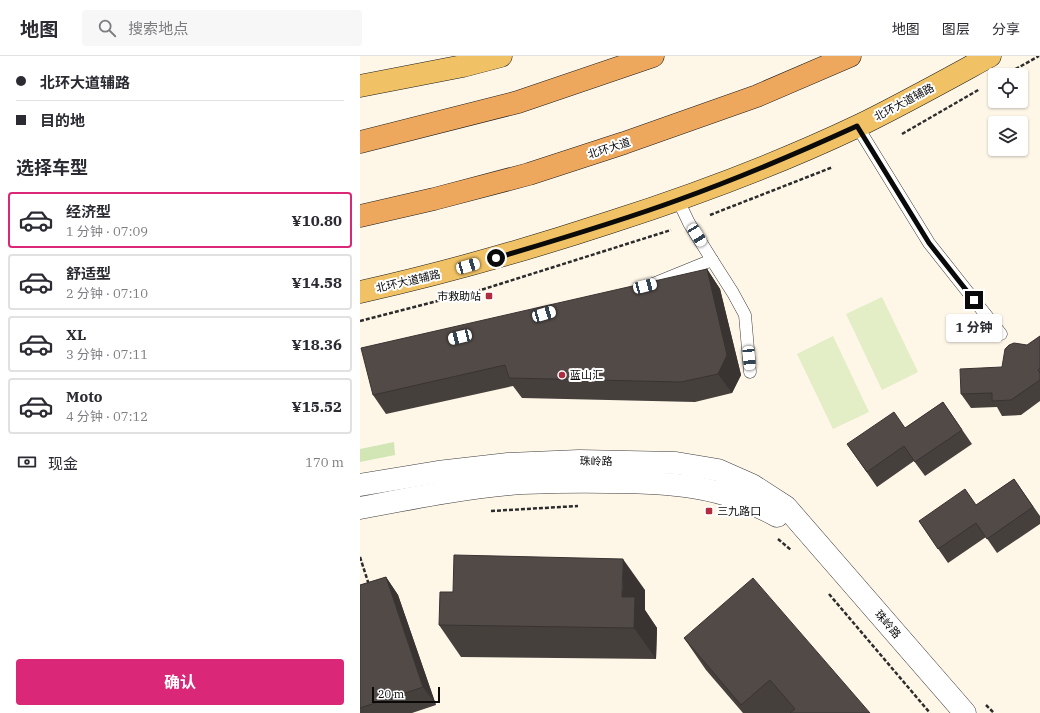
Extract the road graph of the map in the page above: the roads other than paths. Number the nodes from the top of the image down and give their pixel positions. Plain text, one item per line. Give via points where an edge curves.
1 (501, 56) edge
2 (653, 56) edge
3 (850, 56) edge
4 (990, 56) edge
5 (360, 86) edge
6 (857, 126) junction
7 (360, 142) edge
8 (678, 200) junction
9 (360, 216) edge
10 (712, 260) junction
11 (642, 287) edge
12 (360, 292) edge
13 (1001, 334) dead end
14 (750, 372) dead end
15 (360, 485) edge
16 (360, 508) edge
17 (811, 536) junction
18 (965, 713) edge

1 - 5 main road
2 - 7 highway via 518,102
3 - 9 highway, 北环大道 via 757,96 624,143 529,174
4 - 6 main road, 北环大道辅路
6 - 8 main road, 北环大道辅路 via 769,165
6 - 13 lane via 929,243
8 - 10 lane
8 - 12 main road, 北环大道辅路 via 564,238 462,268
10 - 11 lane via 658,283
10 - 14 lane via 745,315
15 - 17 street, 珠岭路 via 508,464 579,461 676,463 718,470 752,485 786,507
16 - 17 street, 珠岭路 via 411,498 521,484 570,481 676,484 723,493 758,505
17 - 18 street, 珠岭路

